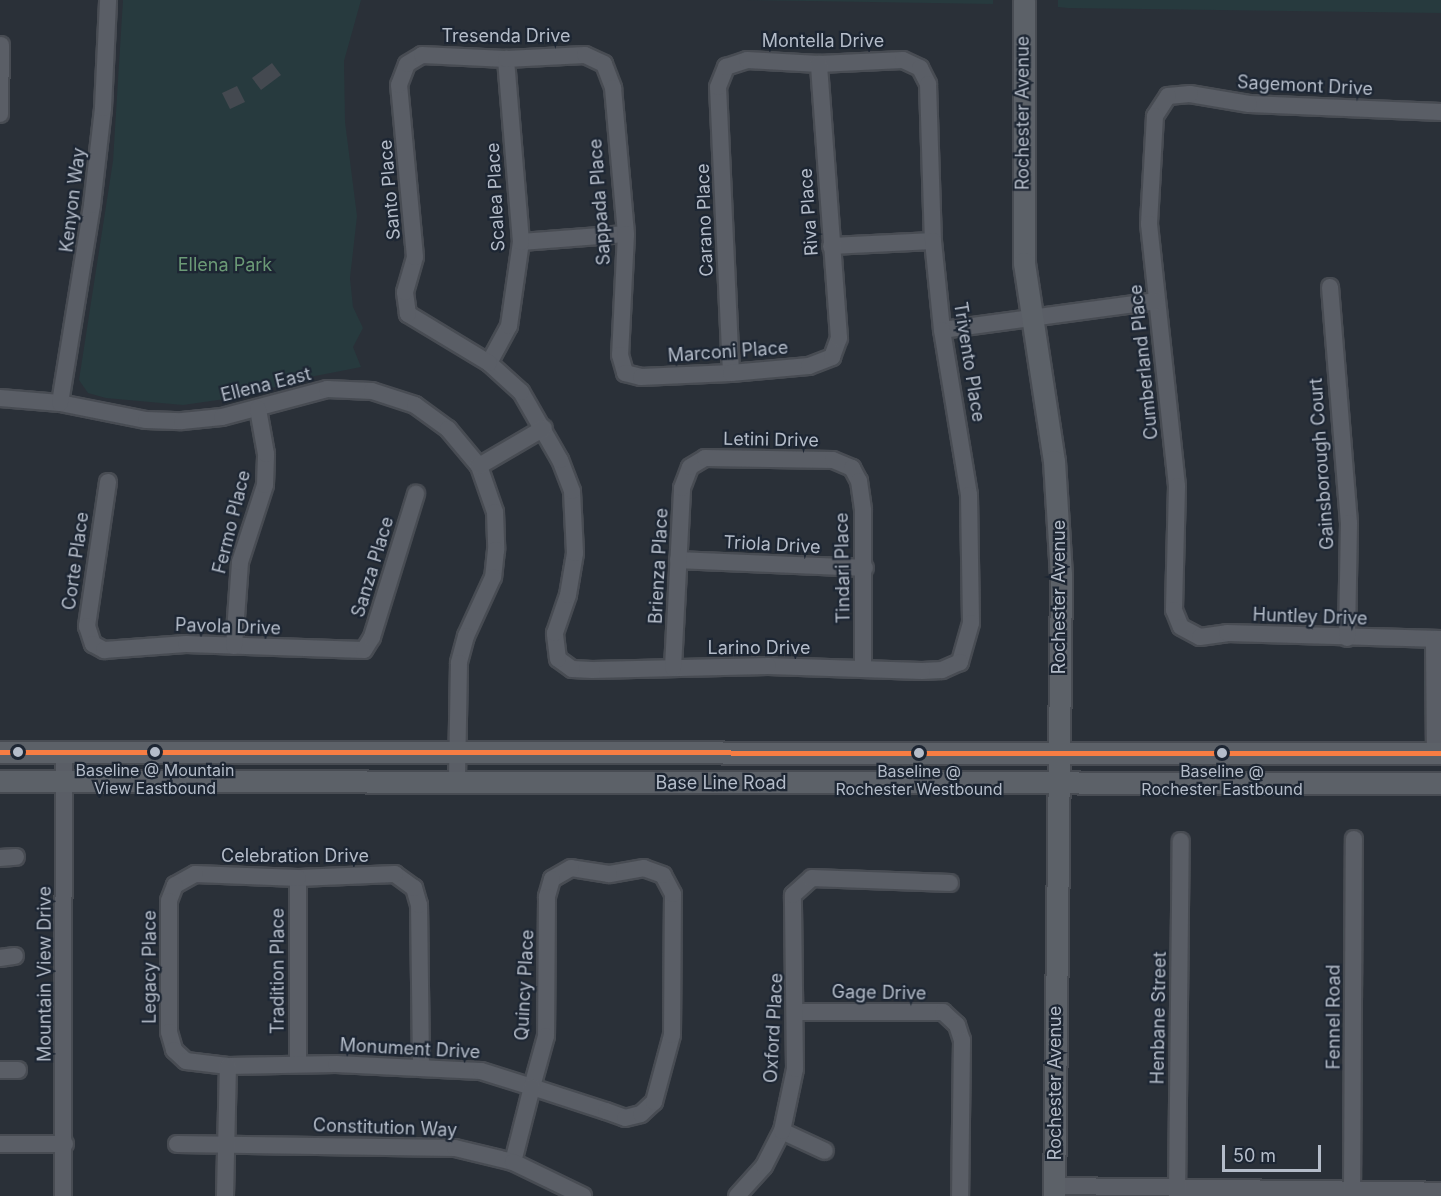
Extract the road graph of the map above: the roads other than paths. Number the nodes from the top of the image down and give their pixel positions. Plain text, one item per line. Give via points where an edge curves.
1 (108, 0) edge
2 (1024, 0) edge
3 (1, 45) edge
4 (506, 59) junction
5 (407, 64) joint
6 (604, 64) joint
7 (819, 64) junction
8 (726, 67) joint
9 (920, 68) joint
10 (1168, 96) joint
11 (1441, 112) edge
12 (0, 114) edge
13 (626, 234) junction
14 (933, 241) junction
15 (521, 242) junction
16 (831, 246) junction
17 (1330, 287) dead end
18 (1156, 301) junction
19 (1031, 316) junction
20 (942, 330) junction
21 (832, 357) joint
22 (489, 363) junction
23 (625, 373) joint
24 (731, 373) junction
25 (0, 398) edge
26 (60, 403) junction
27 (258, 409) junction
28 (544, 428) junction
29 (478, 466) junction
30 (690, 466) joint
31 (852, 468) joint
32 (108, 482) dead end
33 (416, 494) dead end
34 (678, 560) junction
35 (865, 568) junction
36 (1181, 627) joint
37 (1347, 638) junction
38 (1438, 639) edge
39 (93, 644) joint
40 (234, 646) junction
41 (364, 650) joint
42 (960, 662) joint
43 (673, 668) junction
44 (863, 669) junction
45 (1057, 750) junction
46 (0, 752) edge
47 (457, 752) junction
48 (64, 753) junction
49 (1438, 753) edge
50 (0, 782) edge
51 (64, 782) junction
52 (457, 783) junction
53 (1056, 783) junction
54 (1441, 783) edge
55 (1354, 839) dead end
56 (1181, 841) dead end
57 (298, 878) junction
58 (950, 883) dead end
59 (175, 885) joint
60 (796, 1012) junction
61 (174, 1050) joint
62 (298, 1064) junction
63 (228, 1066) junction
64 (421, 1066) junction
65 (0, 1070) edge
66 (18, 1070) dead end
67 (532, 1087) junction
68 (641, 1114) joint
69 (782, 1131) junction
70 (0, 1144) edge
71 (65, 1144) junction
72 (177, 1144) dead end
73 (228, 1145) junction
74 (825, 1150) dead end
75 (513, 1162) junction
76 (1054, 1191) edge
77 (1441, 1191) edge
78 (1177, 1192) edge
79 (1352, 1193) edge
80 (63, 1196) edge
81 (225, 1196) edge
82 (583, 1196) edge
83 (737, 1196) edge
84 (960, 1196) edge

1 - 26 street, Kenyon Way via 103,108 92,205 80,301
2 - 19 main road, Rochester Avenue via 1023,195
3 - 12 street
4 - 5 street, Tresenda Drive via 422,55
4 - 6 street, Tresenda Drive via 585,55
4 - 15 street, Scalea Place
5 - 22 street, Santo Place via 399,85 414,257 405,292 408,314
6 - 13 street, Sappada Place via 613,88
7 - 8 street, Montella Drive via 747,60
7 - 9 street, Montella Drive via 903,60
7 - 16 street, Riva Place
8 - 24 street, Carano Place via 718,87
9 - 14 street, Trivento Place via 928,84
10 - 11 street, Sagemont Drive via 1190,94 1249,104
10 - 18 street, Cumberland Place via 1155,116 1152,147 1149,224
13 - 15 street
13 - 23 street, Sappada Place via 620,355
14 - 16 street
14 - 20 street, Trivento Place
15 - 22 street, Scalea Place via 508,326
16 - 21 street, Riva Place via 839,338
17 - 37 street, Gainsborough Court via 1349,524
18 - 19 street
18 - 36 street, Cumberland Place via 1177,486 1174,610
19 - 20 street
19 - 45 main road, Rochester Avenue via 1058,501 1061,574
20 - 42 street, Trivento Place via 969,495 971,623
21 - 24 street, Marconi Place via 809,366
22 - 28 street via 521,392
23 - 24 street, Marconi Place via 641,377
25 - 26 street, Ellena East
26 - 27 street, Ellena East via 146,420 222,417
27 - 29 street, Ellena East via 327,389 372,391 415,405 448,429
27 - 40 street, Fermo Place via 266,454 265,485 240,562
28 - 29 street
28 - 43 street, Larino Drive via 572,491 575,553 568,595 555,633 558,659 572,669
29 - 47 street, Ellena East via 495,512 496,550 493,577 466,636 459,663
30 - 31 street, Letini Drive via 705,458 833,460
30 - 34 street, Brienza Place via 682,489
31 - 35 street, Tindari Place via 859,481
32 - 39 street, Corte Place via 87,626
33 - 41 street, Sanza Place via 372,636
34 - 35 street, Triola Drive
34 - 43 street, Brienza Place
35 - 44 street, Tindari Place
36 - 37 street, Huntley Drive via 1200,636 1227,633
37 - 38 street, Huntley Drive
38 - 49 street
39 - 40 street, Pavola Drive via 104,650 175,644
40 - 41 street, Pavola Drive
42 - 44 street, Larino Drive via 942,670
43 - 44 street, Larino Drive
45 - 47 main road, Base Line Road
45 - 49 main road, Base Line Road
45 - 53 main road, Rochester Avenue
46 - 48 main road, Base Line Road
47 - 48 main road, Base Line Road
47 - 52 street, Ellena East
48 - 51 street, Mountain View Drive
50 - 51 main road, Base Line Road
51 - 52 main road, Base Line Road
51 - 71 street, Mountain View Drive
52 - 53 main road, Base Line Road
53 - 54 main road, Base Line Road
53 - 76 main road, Rochester Avenue
55 - 79 street, Fennel Road
56 - 78 street, Henbane Street
57 - 59 street, Celebration Drive via 195,873
57 - 62 street, Tradition Place
57 - 64 street, Celebration Drive via 395,873 414,888 421,933
58 - 60 street, Oxford Place via 812,878 800,886 790,908 796,940
59 - 61 street, Legacy Place via 169,900 169,1032
60 - 69 street, Oxford Place via 795,1069
60 - 84 street, Gage Drive via 943,1012 957,1025 962,1040
61 - 63 street, Monument Drive via 186,1061
62 - 63 street, Monument Drive
62 - 64 street, Monument Drive
63 - 73 street
64 - 67 street, Monument Drive via 481,1071
65 - 66 street
67 - 68 street, Monument Drive via 624,1118
67 - 68 street, Quincy Place via 546,1036 547,897 552,879 571,868 609,874 644,868 663,875 673,894 672,1035 654,1102
67 - 75 street, Quincy Place
69 - 74 street
69 - 83 street, Oxford Place via 764,1166
70 - 71 street
71 - 80 street, Mountain View Drive
72 - 73 street, Constitution Way
73 - 75 street, Constitution Way via 455,1148
73 - 81 street
75 - 82 street, Constitution Way
76 - 78 street
77 - 79 street
78 - 79 street

